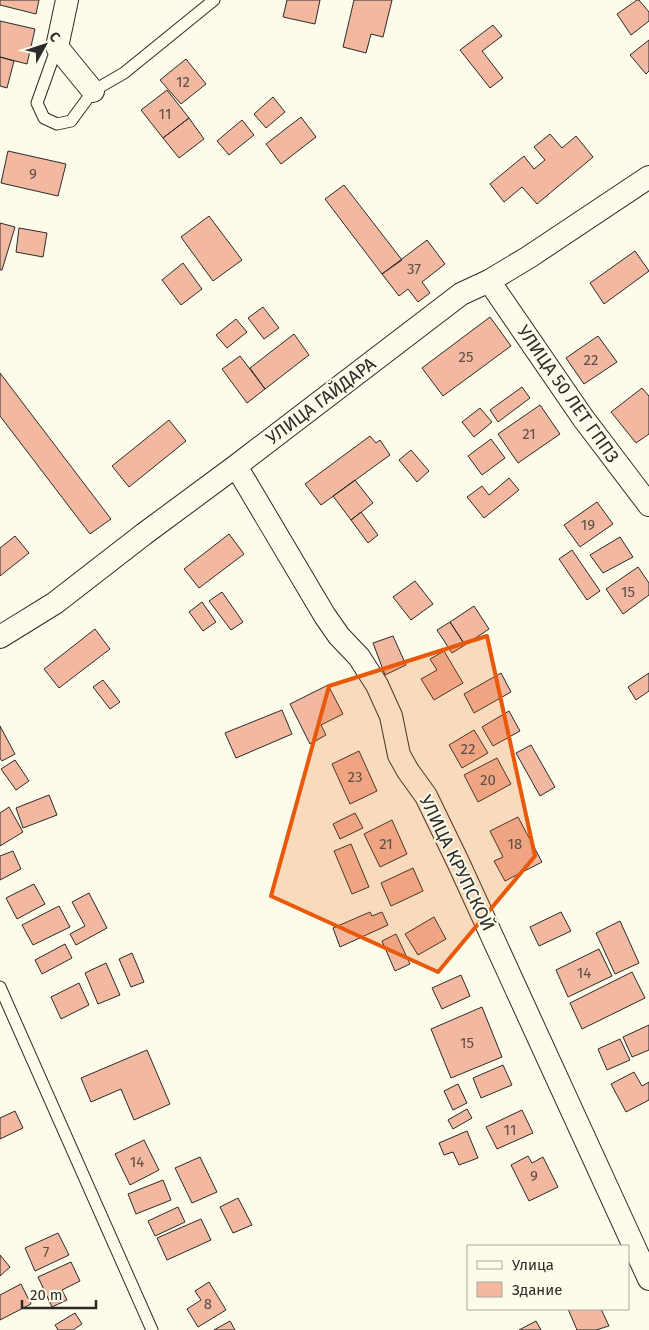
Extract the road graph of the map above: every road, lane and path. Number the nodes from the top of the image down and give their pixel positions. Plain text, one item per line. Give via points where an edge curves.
1 (67, 0) edge
2 (214, 0) edge
3 (57, 47) junction
4 (93, 92) junction
5 (649, 177) edge
6 (489, 281) junction
7 (236, 466) junction
8 (649, 505) edge
9 (0, 637) edge
10 (0, 987) edge
11 (649, 1279) edge
12 (152, 1330) edge

1 - 3 street
2 - 4 lane via 124,74
3 - 4 street
3 - 4 lane via 37,103 44,118 57,124 71,120
5 - 6 street, УЛИЦА ГАЙДАРА
6 - 7 street, УЛИЦА ГАЙДАРА via 461,294
6 - 8 street, УЛИЦА 50 ЛЕТ ГППЗ via 583,418
7 - 9 street, УЛИЦА ГАЙДАРА via 55,603
7 - 11 street, УЛИЦА КРУПСКОЙ via 325,616 377,685 391,716 399,755 426,796 458,862
10 - 12 lane

